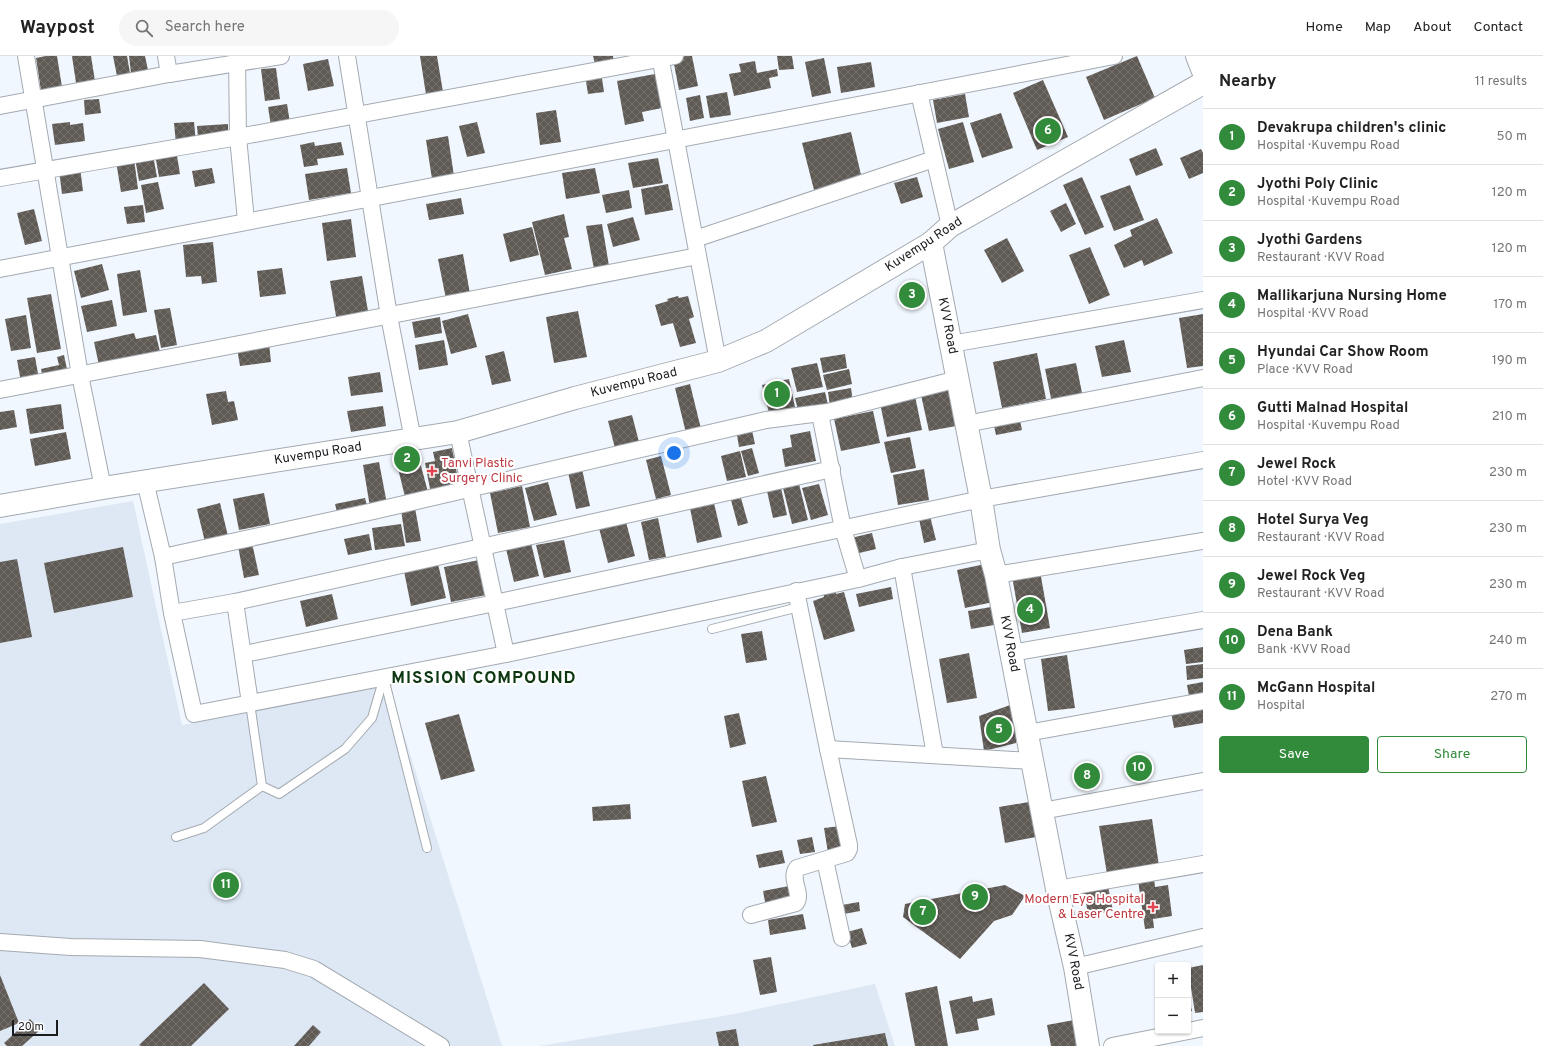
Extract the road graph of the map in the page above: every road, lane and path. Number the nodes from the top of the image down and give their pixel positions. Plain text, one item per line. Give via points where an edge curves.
1 (26, 56) edge
2 (166, 56) edge
3 (281, 56) edge
4 (347, 56) edge
5 (1114, 56) edge
6 (1197, 56) edge
7 (665, 57) edge
8 (237, 60) edge
9 (1203, 71) edge
10 (169, 74) junction
11 (1203, 83) edge
12 (919, 93) junction
13 (34, 100) junction
14 (0, 106) edge
15 (357, 115) junction
16 (238, 137) junction
17 (676, 139) junction
18 (934, 159) junction
19 (46, 171) junction
20 (0, 178) edge
21 (370, 197) junction
22 (246, 221) junction
23 (950, 226) junction
24 (695, 239) junction
25 (931, 243) junction
26 (698, 256) junction
27 (60, 258) junction
28 (0, 269) edge
29 (1203, 300) edge
30 (389, 316) junction
31 (951, 344) junction
32 (718, 361) junction
33 (80, 375) junction
34 (1203, 378) edge
35 (958, 379) junction
36 (0, 390) edge
37 (820, 414) junction
38 (966, 424) junction
39 (458, 432) junction
40 (413, 440) junction
41 (1203, 460) edge
42 (832, 469) junction
43 (145, 481) junction
44 (103, 488) junction
45 (471, 488) junction
46 (981, 500) junction
47 (0, 506) edge
48 (843, 529) junction
49 (1203, 541) edge
50 (483, 547) junction
51 (989, 550) junction
52 (163, 557) junction
53 (902, 566) junction
54 (996, 575) junction
55 (858, 579) junction
56 (798, 599) junction
57 (235, 602) junction
58 (495, 603) junction
59 (172, 613) junction
60 (1203, 620) edge
61 (712, 629) dead end
62 (1011, 653) junction
63 (244, 654) junction
64 (506, 654) junction
65 (384, 677) junction
66 (1203, 701) edge
67 (250, 703) junction
68 (1027, 733) junction
69 (828, 749) junction
70 (934, 755) junction
71 (1032, 761) junction
72 (1203, 781) edge
73 (262, 786) junction
74 (1042, 811) junction
75 (176, 837) dead end
76 (426, 848) dead end
77 (826, 860) junction
78 (1203, 864) edge
79 (1057, 889) junction
80 (751, 915) dead end
81 (1203, 937) edge
82 (842, 938) dead end
83 (0, 942) edge
84 (1075, 967) junction
85 (1203, 1028) edge
86 (441, 1046) edge
87 (1088, 1046) edge
88 (1112, 1046) edge

1 - 13 street
2 - 10 street
3 - 8 street
4 - 15 street
5 - 12 street
6 - 9 main road
7 - 15 street
7 - 17 street
8 - 10 street
8 - 16 street
10 - 13 street
11 - 23 main road, Kuvempu Road
12 - 17 street
12 - 18 street
13 - 14 street
13 - 19 street
15 - 16 street
15 - 21 street
16 - 19 street
16 - 22 street
17 - 21 street
17 - 24 street
18 - 23 street
18 - 24 street
19 - 20 street
19 - 27 street
21 - 22 street
21 - 30 street
22 - 27 street
23 - 25 main road, Kuvempu Road
24 - 26 street
25 - 31 main road, KVV Road
25 - 32 main road, Kuvempu Road via 766,341
26 - 30 street
26 - 32 street
27 - 28 street
27 - 33 street
29 - 31 street
30 - 33 street
30 - 40 street
31 - 35 main road, KVV Road
32 - 39 main road, Kuvempu Road
33 - 36 street
33 - 44 street
34 - 38 street
35 - 37 street
35 - 38 main road, KVV Road
37 - 42 street
37 - 45 street via 766,420
38 - 46 main road, KVV Road
39 - 40 main road, Kuvempu Road
39 - 45 street
40 - 43 main road, Kuvempu Road
41 - 46 street
42 - 48 street
42 - 50 street
43 - 44 main road, Kuvempu Road
43 - 52 street
44 - 47 main road, Kuvempu Road
45 - 50 street
45 - 52 street
46 - 48 street
46 - 51 main road, KVV Road
48 - 55 street
48 - 58 street
49 - 54 street
50 - 57 street
50 - 58 street
51 - 53 street
51 - 54 main road, KVV Road
52 - 59 street
53 - 55 street
53 - 70 street
54 - 62 main road, KVV Road
55 - 56 street
56 - 61 lane
56 - 64 street
56 - 69 street
57 - 59 street
57 - 63 street
58 - 63 street
58 - 64 street
59 - 67 street via 194,714
60 - 62 street
62 - 68 main road, KVV Road
63 - 67 street
64 - 65 street
65 - 67 street
65 - 73 lane via 372,718 345,749 279,794
65 - 76 lane
66 - 68 street
67 - 73 lane
68 - 71 main road, KVV Road
69 - 70 street
69 - 77 street via 849,849 847,853
70 - 71 street
71 - 74 main road, KVV Road
72 - 74 street
73 - 75 lane via 204,828
74 - 79 main road, KVV Road
77 - 80 street via 797,868 794,878 798,898 796,903
77 - 82 street
78 - 79 street
79 - 84 main road, KVV Road
81 - 84 street
83 - 86 street via 71,947 200,949 285,960 314,969
84 - 87 main road, KVV Road
85 - 88 street

